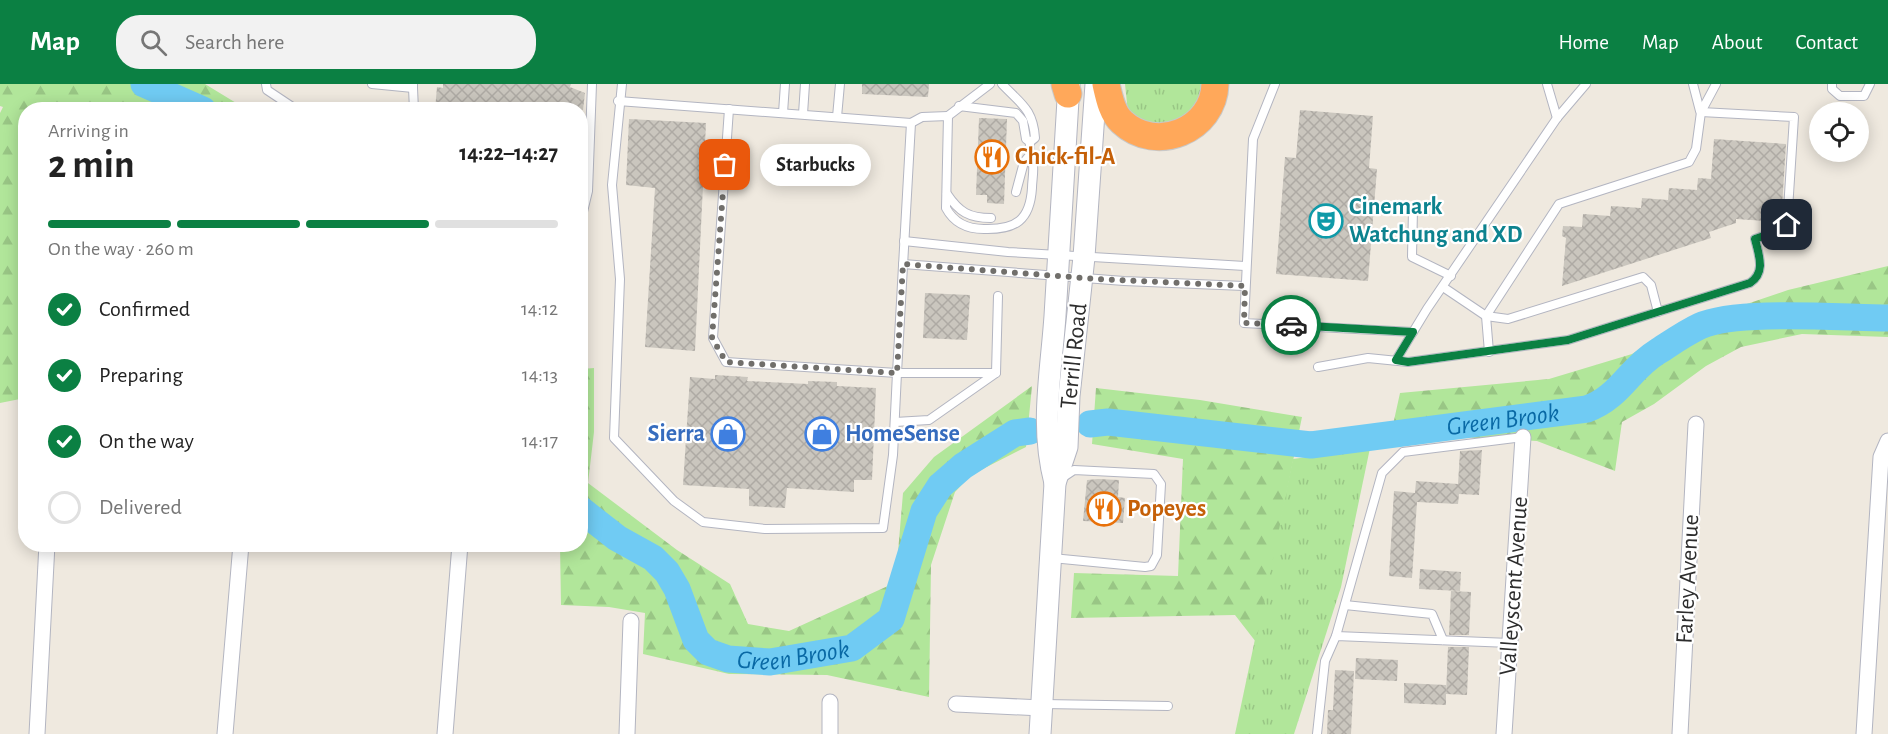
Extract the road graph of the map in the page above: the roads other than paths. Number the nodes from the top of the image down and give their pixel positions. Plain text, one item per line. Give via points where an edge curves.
1 (266, 84) edge
2 (372, 84) edge
3 (592, 84) edge
4 (622, 84) edge
5 (785, 84) edge
6 (805, 84) edge
7 (840, 84) edge
8 (990, 84) edge
9 (1095, 84) edge
10 (1106, 84) edge
11 (1215, 84) edge
12 (1275, 84) edge
13 (1547, 84) edge
14 (1586, 84) edge
15 (1693, 84) edge
16 (1716, 84) edge
17 (1832, 84) edge
18 (1870, 84) edge
19 (413, 86) edge
20 (1005, 87) edge
21 (1067, 87) edge
22 (618, 101) junction
23 (285, 102) edge
24 (414, 102) edge
25 (958, 106) junction
26 (729, 109) junction
27 (1701, 112) junction
28 (783, 113) junction
29 (803, 114) junction
30 (837, 117) junction
31 (948, 117) junction
32 (1557, 118) junction
33 (911, 123) junction
34 (1030, 142) junction
35 (1029, 156) junction
36 (588, 191) edge
37 (1016, 192) dead end
38 (947, 194) junction
39 (1413, 209) dead end
40 (991, 218) dead end
41 (904, 241) junction
42 (903, 264) junction
43 (1058, 265) junction
44 (1245, 266) junction
45 (1083, 267) junction
46 (1451, 276) junction
47 (1245, 286) junction
48 (1443, 287) junction
49 (998, 296) dead end
50 (1658, 312) junction
51 (1486, 316) junction
52 (1413, 332) junction
53 (1489, 352) junction
54 (1396, 360) junction
55 (1318, 367) dead end
56 (996, 372) junction
57 (897, 373) junction
58 (895, 422) junction
59 (1696, 424) dead end
60 (1523, 437) joint
61 (1888, 441) edge
62 (1057, 450) junction
63 (1055, 483) junction
64 (47, 552) edge
65 (240, 552) edge
66 (459, 552) edge
67 (1050, 558) junction
68 (1345, 605) junction
69 (631, 621) dead end
70 (1336, 636) junction
71 (1443, 640) junction
72 (1510, 642) junction
73 (830, 702) dead end
74 (956, 704) dead end
75 (1042, 706) junction
76 (1167, 706) dead end
77 (37, 734) edge
78 (225, 734) edge
79 (446, 734) edge
80 (627, 734) edge
81 (830, 734) edge
82 (1040, 734) edge
83 (1317, 734) edge
84 (1504, 734) edge
85 (1680, 734) edge
86 (1864, 734) edge

1 - 23 lane via 267,90
2 - 19 lane
3 - 36 lane
4 - 22 lane
5 - 28 lane
6 - 29 lane
7 - 30 lane
8 - 25 lane
9 - 45 street, Terrill Road
10 - 11 highway via 1109,100 1123,123 1142,133 1166,137 1199,124 1214,100
12 - 44 lane via 1253,139
13 - 32 lane
14 - 32 lane
15 - 27 lane
16 - 27 lane
17 - 18 lane via 1840,96 1864,96
19 - 24 lane
20 - 34 lane via 1026,106 1034,120 1035,138
21 - 43 street, Terrill Road
22 - 26 lane
22 - 58 lane via 612,185 620,279 614,438 674,501 703,522 765,529 884,528
25 - 31 lane
25 - 34 lane via 1016,113
26 - 28 lane
26 - 57 lane via 712,338 726,362
27 - 50 lane via 1794,117 1787,225 1755,239 1761,266 1760,274 1750,283
27 - 51 lane via 1696,149 1689,162 1559,204
28 - 29 lane
29 - 30 lane
30 - 33 lane
31 - 33 lane via 922,117
31 - 38 lane
32 - 46 lane
33 - 41 lane
34 - 35 lane
35 - 37 lane
35 - 38 lane via 1033,164 1029,207 1024,217 1008,227 966,228 950,216 945,203
38 - 40 lane via 962,213
39 - 46 lane via 1412,257
41 - 42 lane
41 - 43 lane
42 - 43 lane
42 - 57 lane
43 - 45 lane
43 - 45 lane
43 - 62 street, Terrill Road via 1047,401
44 - 45 lane
44 - 47 lane
45 - 47 lane
45 - 62 street, Terrill Road via 1069,396
46 - 48 lane
47 - 52 lane via 1244,323
48 - 51 lane
48 - 52 lane
49 - 56 lane
50 - 51 lane via 1651,285 1643,277 1508,319
50 - 53 lane via 1568,340
51 - 53 lane
52 - 54 lane
53 - 54 lane via 1408,362
54 - 55 lane via 1368,358
56 - 57 lane
56 - 58 lane via 929,420
57 - 58 lane
59 - 85 street, Farley Avenue
60 - 68 lane via 1403,452 1382,473
60 - 72 street, Valleyscent Avenue
61 - 86 street via 1881,457
62 - 63 street, Terrill Road
63 - 67 street, Terrill Road
63 - 67 lane via 1074,470 1154,474 1161,484 1157,555 1151,566 1145,567
64 - 77 street
65 - 78 street
66 - 79 street
67 - 75 street, Terrill Road
68 - 70 lane
68 - 71 lane via 1432,614
69 - 80 street
70 - 71 lane
70 - 83 lane via 1324,661
71 - 72 lane
72 - 84 street, Valleyscent Avenue
73 - 81 street
74 - 75 street
75 - 76 lane
75 - 82 street, Terrill Road

